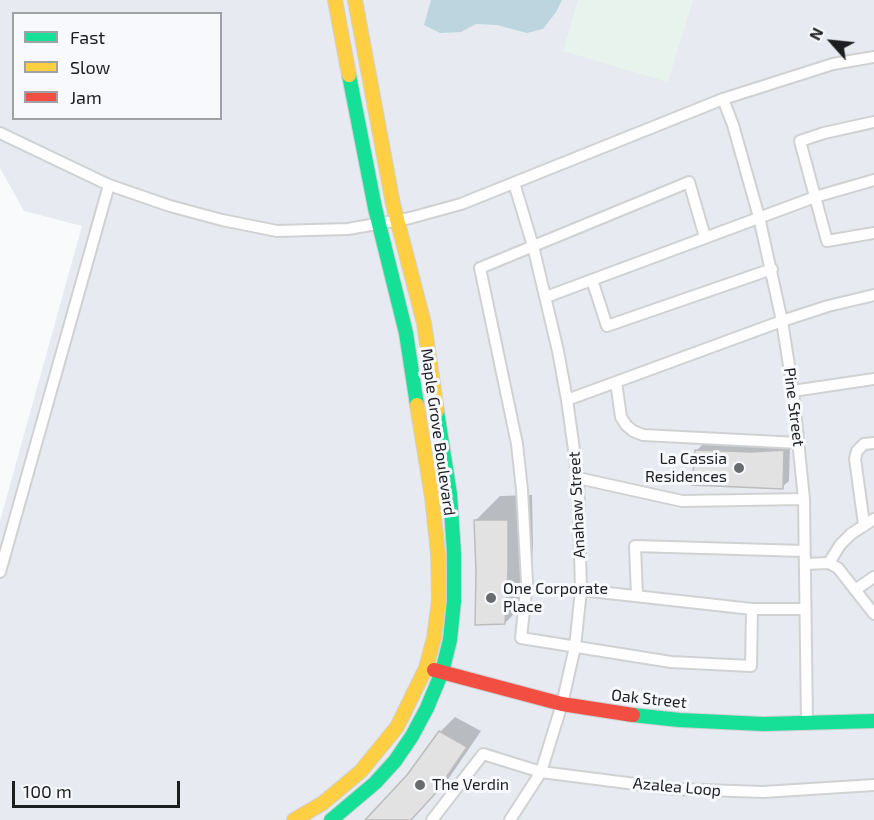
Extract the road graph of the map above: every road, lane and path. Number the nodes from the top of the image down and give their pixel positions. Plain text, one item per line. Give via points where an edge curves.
1 (335, 0) edge
2 (355, 0) edge
3 (874, 57) edge
4 (723, 99) junction
5 (874, 122) edge
6 (0, 133) edge
7 (874, 180) edge
8 (514, 183) junction
9 (109, 185) junction
10 (815, 197) junction
11 (759, 217) junction
12 (397, 221) junction
13 (379, 225) junction
14 (874, 233) edge
15 (705, 237) junction
16 (533, 246) junction
17 (772, 269) junction
18 (592, 280) junction
19 (874, 295) edge
20 (546, 297) junction
21 (782, 321) junction
22 (874, 379) edge
23 (616, 382) junction
24 (793, 391) junction
25 (567, 400) junction
26 (874, 443) edge
27 (800, 444) junction
28 (578, 478) junction
29 (804, 499) junction
30 (869, 522) edge
31 (804, 551) junction
32 (829, 563) junction
33 (806, 564) junction
34 (0, 572) edge
35 (874, 577) edge
36 (581, 590) junction
37 (855, 590) junction
38 (637, 596) junction
39 (752, 609) junction
40 (804, 609) junction
41 (874, 614) edge
42 (575, 647) junction
43 (426, 668) junction
44 (442, 672) junction
45 (562, 704) junction
46 (874, 721) edge
47 (807, 724) junction
48 (541, 772) junction
49 (874, 785) edge
50 (294, 820) edge
51 (332, 820) edge
52 (432, 820) edge
53 (512, 820) edge

1 - 13 street, Maple Grove Boulevard
2 - 12 street, Maple Grove Boulevard
3 - 4 street via 833,64
4 - 8 street
4 - 11 street, Pine Street
5 - 10 street via 800,141
6 - 9 street
7 - 10 street
8 - 12 street via 461,204
8 - 16 street, Anahaw Street
9 - 13 street via 170,206 278,231 348,230
9 - 34 street
10 - 11 street
10 - 14 street via 827,241
11 - 15 street
11 - 17 street, Pine Street
12 - 13 street
12 - 44 street, Maple Grove Boulevard via 424,323 450,495 454,601
13 - 43 street, Maple Grove Boulevard via 406,333 438,554 439,600
15 - 16 street via 688,182
15 - 18 street
16 - 20 street, Anahaw Street
16 - 42 street via 480,268 518,444 527,582 521,638
17 - 18 street via 607,326
17 - 21 street, Pine Street
18 - 20 street
19 - 21 street
20 - 25 street, Anahaw Street
21 - 23 street
21 - 24 street, Pine Street
22 - 24 street
23 - 25 street
23 - 27 street via 621,417 633,431 643,435
24 - 27 street, Pine Street
25 - 28 street, Anahaw Street
26 - 30 street via 864,444 855,459
27 - 29 street, Pine Street
28 - 29 street via 682,501
28 - 36 street, Anahaw Street
29 - 31 street, Pine Street
30 - 32 street via 840,545
31 - 33 street, Pine Street
31 - 38 street via 635,546
32 - 33 street
32 - 37 street via 838,568
33 - 40 street, Pine Street
35 - 37 street
36 - 38 street
36 - 42 street, Anahaw Street
37 - 41 street
38 - 39 street
39 - 40 street
39 - 42 street via 751,666 671,662
40 - 47 street, Pine Street
42 - 45 street, Anahaw Street
43 - 44 street, Oak Street
43 - 50 street, Maple Grove Boulevard via 397,727 362,771 323,803
44 - 45 street, Oak Street
44 - 51 street, Maple Grove Boulevard via 427,708 395,761
45 - 47 street, Oak Street via 679,720
45 - 48 street, Anahaw Street
46 - 47 street, Oak Street
48 - 49 street, Azalea Loop via 686,790 763,792
48 - 52 street, Azalea Loop via 483,754
48 - 53 street, Anahaw Street

